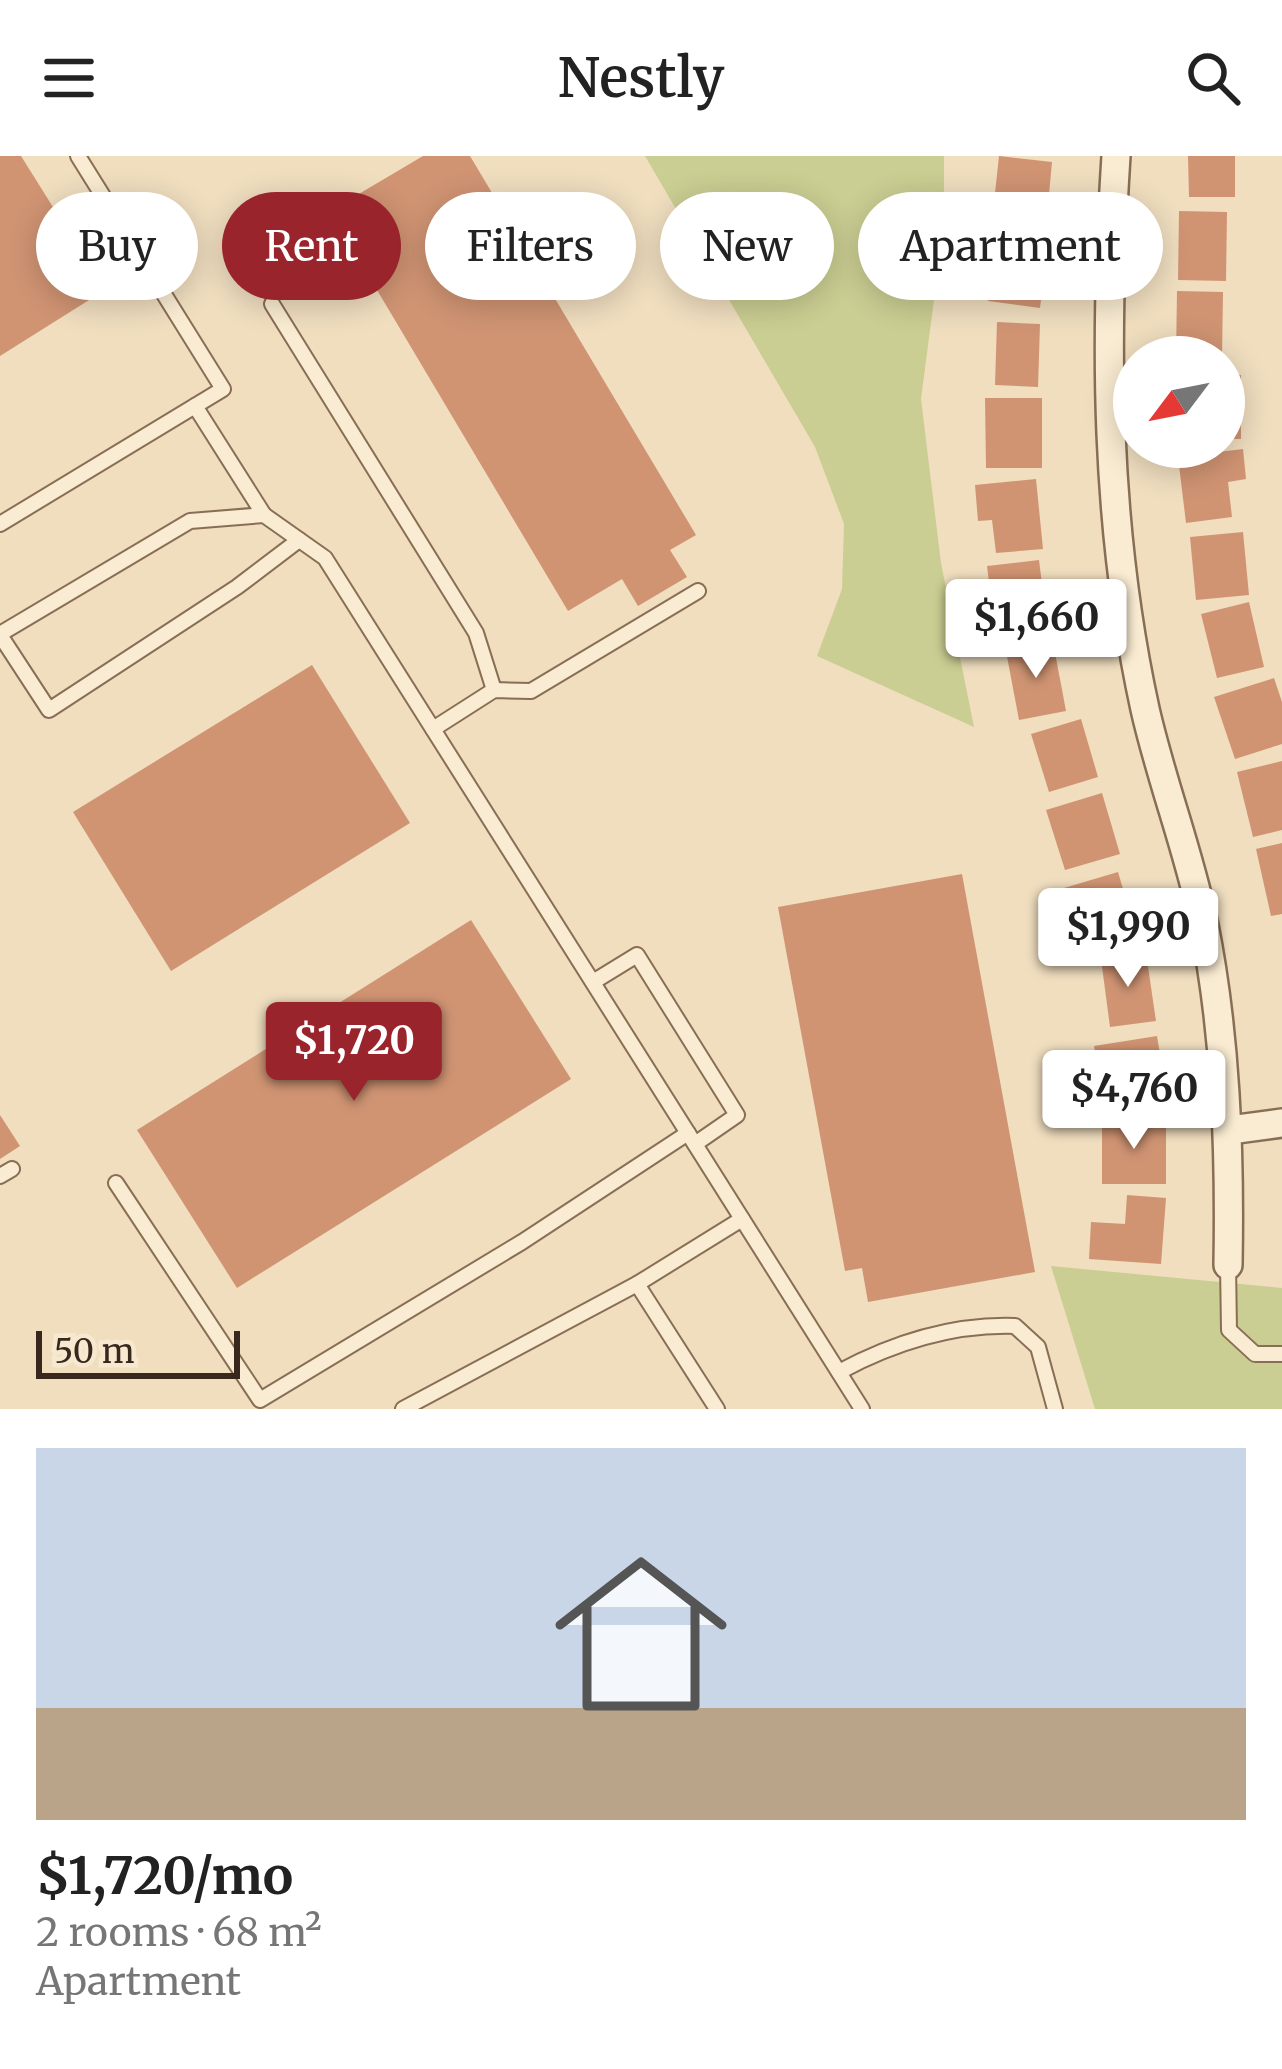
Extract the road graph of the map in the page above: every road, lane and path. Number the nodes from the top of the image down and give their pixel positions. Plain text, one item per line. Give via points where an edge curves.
1 (78, 156) edge
2 (1117, 156) edge
3 (272, 304) dead end
4 (195, 406) junction
5 (264, 515) junction
6 (0, 524) edge
7 (299, 540) junction
8 (698, 590) dead end
9 (0, 634) edge
10 (494, 690) junction
11 (434, 729) junction
12 (593, 982) junction
13 (1282, 1123) edge
14 (1230, 1130) junction
15 (691, 1138) junction
16 (116, 1183) dead end
17 (742, 1219) junction
18 (1228, 1264) joint
19 (637, 1284) junction
20 (1282, 1354) edge
21 (839, 1372) junction
22 (403, 1409) edge
23 (717, 1409) edge
24 (862, 1409) edge
25 (1055, 1409) edge

1 - 4 lane via 224,389
2 - 14 street via 1108,441 1145,708 1203,921
3 - 10 lane via 476,633
4 - 5 lane
4 - 6 lane
5 - 7 lane
5 - 9 lane via 190,521
7 - 9 lane via 49,710
7 - 11 lane via 325,558
8 - 10 lane via 531,691
10 - 11 lane
11 - 12 lane
12 - 15 lane
12 - 15 lane via 637,955 737,1115
13 - 14 street
14 - 18 street
15 - 16 lane via 260,1400
15 - 17 lane
17 - 19 lane
17 - 21 lane
18 - 20 lane via 1229,1330 1255,1354
19 - 22 lane
19 - 23 lane
21 - 24 lane
21 - 25 lane via 885,1347 1015,1326 1038,1347

